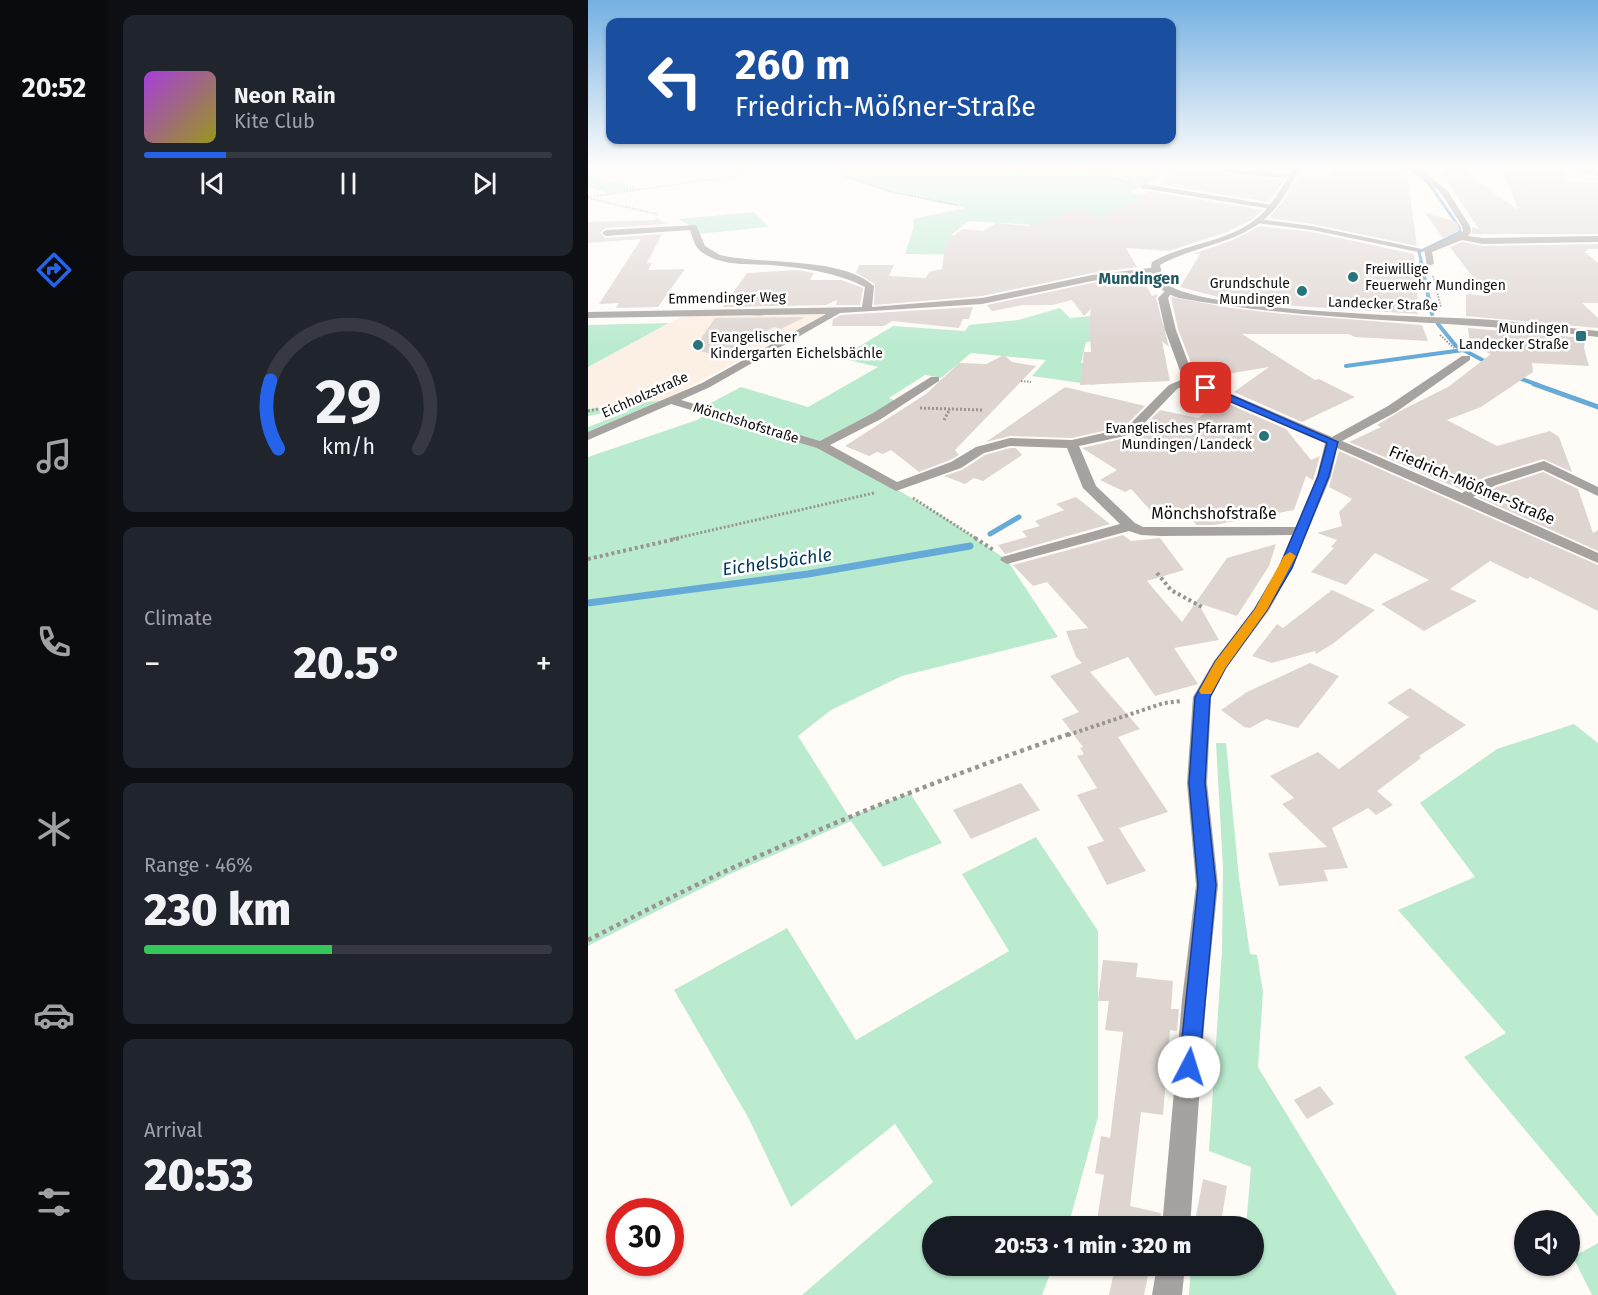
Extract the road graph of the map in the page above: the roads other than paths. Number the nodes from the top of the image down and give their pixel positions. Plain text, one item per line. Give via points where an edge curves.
1 (687, 227) edge
2 (693, 227) edge
3 (1246, 227) edge
4 (1308, 227) edge
5 (1466, 227) edge
6 (606, 233) dead end
7 (1462, 237) junction
8 (1598, 239) edge
9 (1418, 249) dead end
10 (1430, 264) road end
11 (1155, 269) junction
12 (1168, 291) junction
13 (866, 309) junction
14 (840, 310) junction
15 (588, 315) edge
16 (1598, 334) edge
17 (1466, 358) dead end
18 (935, 379) dead end
19 (1189, 380) junction
20 (672, 401) junction
21 (588, 436) edge
22 (1332, 442) junction
23 (1072, 444) junction
24 (820, 445) junction
25 (1598, 492) edge
26 (1462, 498) junction
27 (1130, 526) junction
28 (1300, 531) junction
29 (1598, 559) edge
30 (1007, 560) road end
31 (1177, 1216) edge
32 (1170, 1276) edge
33 (1167, 1295) edge

1 - 6 street
2 - 13 street via 701,247 710,254 812,268 860,280 869,286
3 - 11 street via 1161,260
4 - 9 street
5 - 7 street
7 - 8 street via 1482,241
7 - 10 street via 1427,251
11 - 12 street via 1160,284
11 - 13 street via 982,301
12 - 16 street, Landecker Straße via 1207,301 1309,315 1444,319
12 - 19 street via 1163,298 1166,314
13 - 14 street, Emmendinger Weg
14 - 15 street, Emmendinger Weg
14 - 20 street, Eichholzstraße
17 - 22 street via 1392,409
18 - 24 street, Mönchshofstraße via 854,429
19 - 22 street, Friedrich-Mößner-Straße
19 - 23 street via 1173,387 1130,431
20 - 21 street, Eichholzstraße
20 - 24 street, Mönchshofstraße
22 - 26 street, Friedrich-Mößner-Straße
22 - 28 street via 1324,476
23 - 24 street, Mönchshofstraße via 1010,442 980,450 956,465 896,487
23 - 27 street, Mönchshofstraße via 1090,488
25 - 26 street via 1544,465 1491,482
26 - 29 street, Friedrich-Mößner-Straße
27 - 28 street, Mönchshofstraße via 1141,531 1164,532
27 - 30 street, Mönchshofstraße
28 - 31 street via 1261,610 1220,665 1202,697 1197,783 1207,885
32 - 33 street

